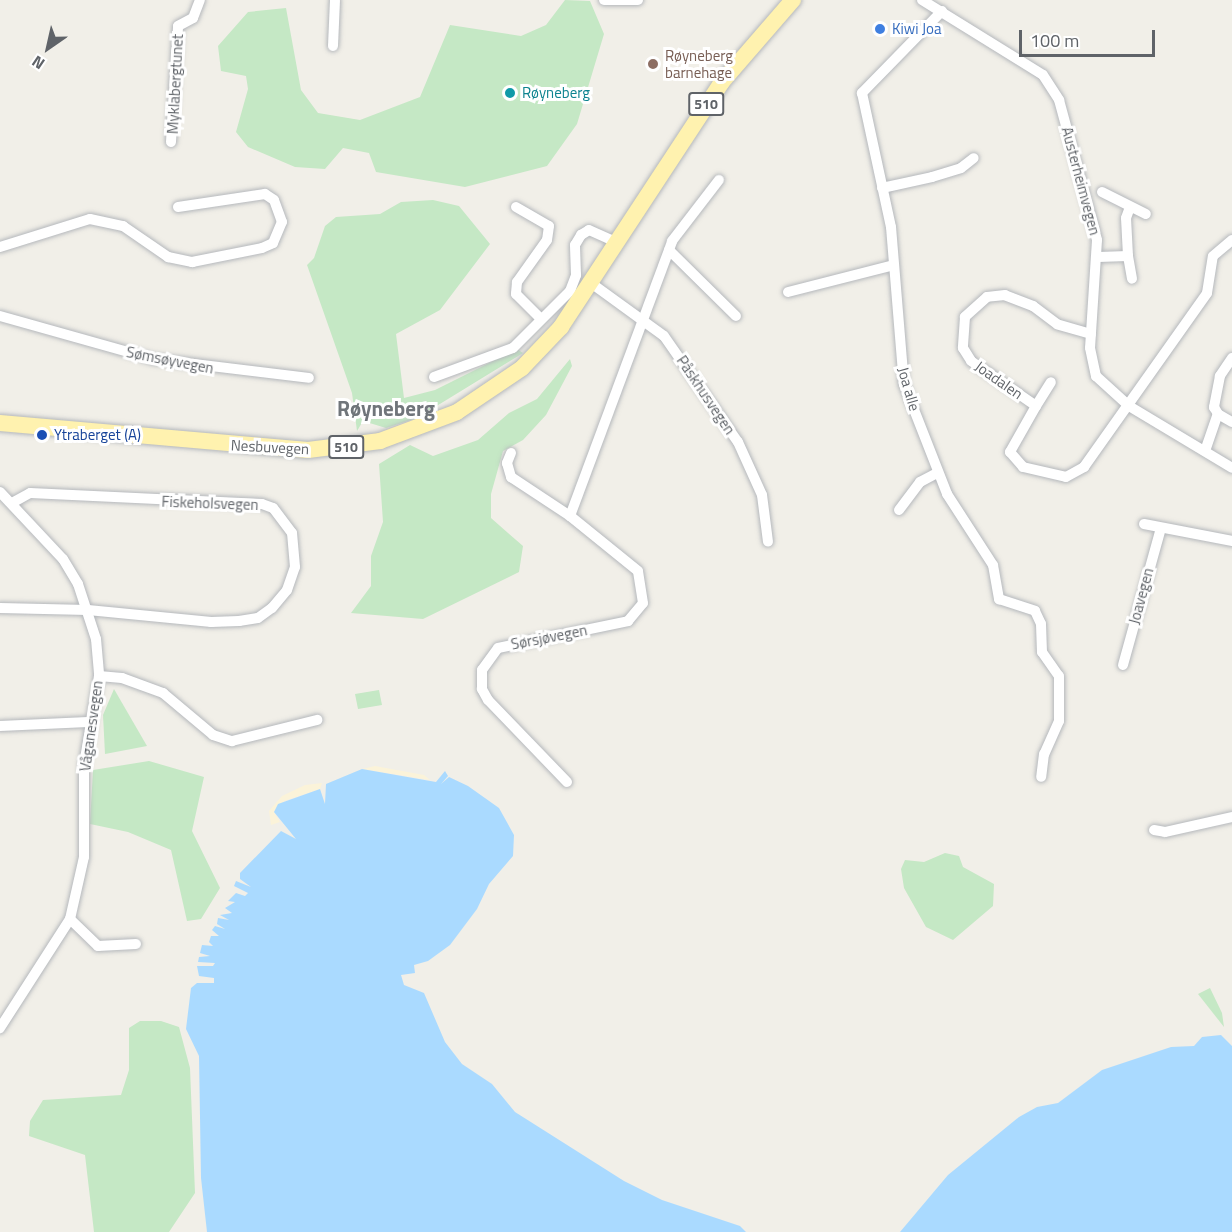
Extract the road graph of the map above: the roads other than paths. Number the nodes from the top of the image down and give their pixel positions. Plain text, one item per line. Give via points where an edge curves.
1 (200, 0) edge
2 (335, 0) edge
3 (604, 0) edge
4 (638, 0) edge
5 (791, 0) edge
6 (922, 0) edge
7 (942, 11) junction
8 (333, 45) dead end
9 (171, 142) dead end
10 (974, 158) dead end
11 (719, 180) dead end
12 (882, 188) junction
13 (1102, 192) dead end
14 (645, 201) junction
15 (178, 207) dead end
16 (516, 207) dead end
17 (1130, 207) junction
18 (1146, 214) dead end
19 (1232, 240) edge
20 (616, 242) junction
21 (0, 248) edge
22 (669, 250) junction
23 (1128, 256) junction
24 (1098, 257) junction
25 (894, 266) junction
26 (1132, 279) dead end
27 (595, 286) junction
28 (788, 292) dead end
29 (0, 316) edge
30 (736, 316) dead end
31 (540, 318) junction
32 (646, 320) junction
33 (1091, 334) junction
34 (1232, 358) edge
35 (434, 377) dead end
36 (309, 378) dead end
37 (1051, 382) dead end
38 (1036, 406) junction
39 (1129, 406) junction
40 (1218, 414) junction
41 (1232, 422) edge
42 (0, 423) edge
43 (1205, 452) junction
44 (510, 453) dead end
45 (1232, 468) edge
46 (938, 473) junction
47 (0, 492) edge
48 (12, 503) junction
49 (899, 510) dead end
50 (570, 516) junction
51 (1144, 524) dead end
52 (1161, 528) junction
53 (1232, 541) edge
54 (768, 542) dead end
55 (0, 608) edge
56 (88, 610) junction
57 (1122, 664) dead end
58 (99, 676) junction
59 (317, 720) dead end
60 (88, 722) junction
61 (0, 726) edge
62 (1041, 777) dead end
63 (567, 782) dead end
64 (1232, 816) edge
65 (1154, 830) dead end
66 (70, 919) junction
67 (136, 944) dead end
68 (0, 1028) edge

1 - 9 street, Myklabergtunet via 193,18 178,26
2 - 8 street
3 - 4 street
5 - 14 main road, Nesbuvegen / 510 via 721,82
6 - 7 street, Austerheimvegen
7 - 12 street, Joa alle via 862,93
7 - 24 street, Austerheimvegen via 1043,75 1053,88 1094,225
10 - 12 street via 961,168
11 - 22 street
12 - 25 street, Joa alle
13 - 17 street
14 - 20 main road, Nesbuvegen / 510
14 - 27 main road, Nesbuvegen / 510
15 - 21 street via 265,194 274,200 282,222 273,243 262,248 192,262 168,257 123,226 90,219
16 - 31 street via 549,226 547,240 517,282 516,294
17 - 18 street
17 - 23 street via 1126,218
19 - 39 street via 1213,256 1207,293
20 - 27 main road, Nesbuvegen / 510
20 - 31 street via 589,230 581,235 575,246 576,275 570,291
22 - 30 street
22 - 32 street
23 - 24 street
23 - 26 street
24 - 33 street, Austerheimvegen
25 - 28 street
25 - 46 street, Joa alle via 904,384
27 - 32 street, Påskhusvegen
27 - 42 main road, Nesbuvegen / 510 via 522,368 473,404 380,441 340,448 262,448
29 - 36 street, Sømsøyvegen via 153,359
31 - 35 street via 513,348
32 - 50 street
32 - 54 street, Påskhusvegen via 675,349 738,442 762,495
33 - 38 street, Joadalen via 1057,324 1033,306 1005,295 987,297 968,312 962,334 963,348 971,361
33 - 39 street, Austerheimvegen via 1091,363 1096,376
34 - 40 street via 1217,387 1214,407
37 - 38 street, Joadalen
38 - 39 street, Joadalen via 1013,443 1011,457 1034,471 1066,477 1084,466
39 - 43 street, Austerheimvegen
40 - 41 street
40 - 43 street
43 - 45 street, Austerheimvegen
44 - 50 street, Sørsjøvegen via 507,463 511,477
46 - 49 street via 920,482
46 - 62 street, Joa alle via 993,566 999,599 1028,606 1039,616 1042,652 1059,676 1059,721 1044,754
47 - 48 street, Våganesvegen
48 - 56 street, Våganesvegen via 63,559
48 - 56 street, Fiskeholsvegen via 30,493 262,504 273,508 292,533 296,552 292,578 281,599 258,618 211,622
50 - 63 street, Sørsjøvegen via 638,571 643,603 628,621 498,648 486,662 481,678 488,700
51 - 52 street
52 - 53 street
52 - 57 street, Joavegen
55 - 56 street, Fiskeholsvegen
56 - 58 street, Våganesvegen via 96,639
58 - 59 street via 122,678 163,693 207,730 231,741
58 - 60 street, Våganesvegen
60 - 61 street
60 - 66 street, Våganesvegen via 84,857
64 - 65 street via 1165,832
66 - 67 street via 98,946
66 - 68 street, Våganesvegen

